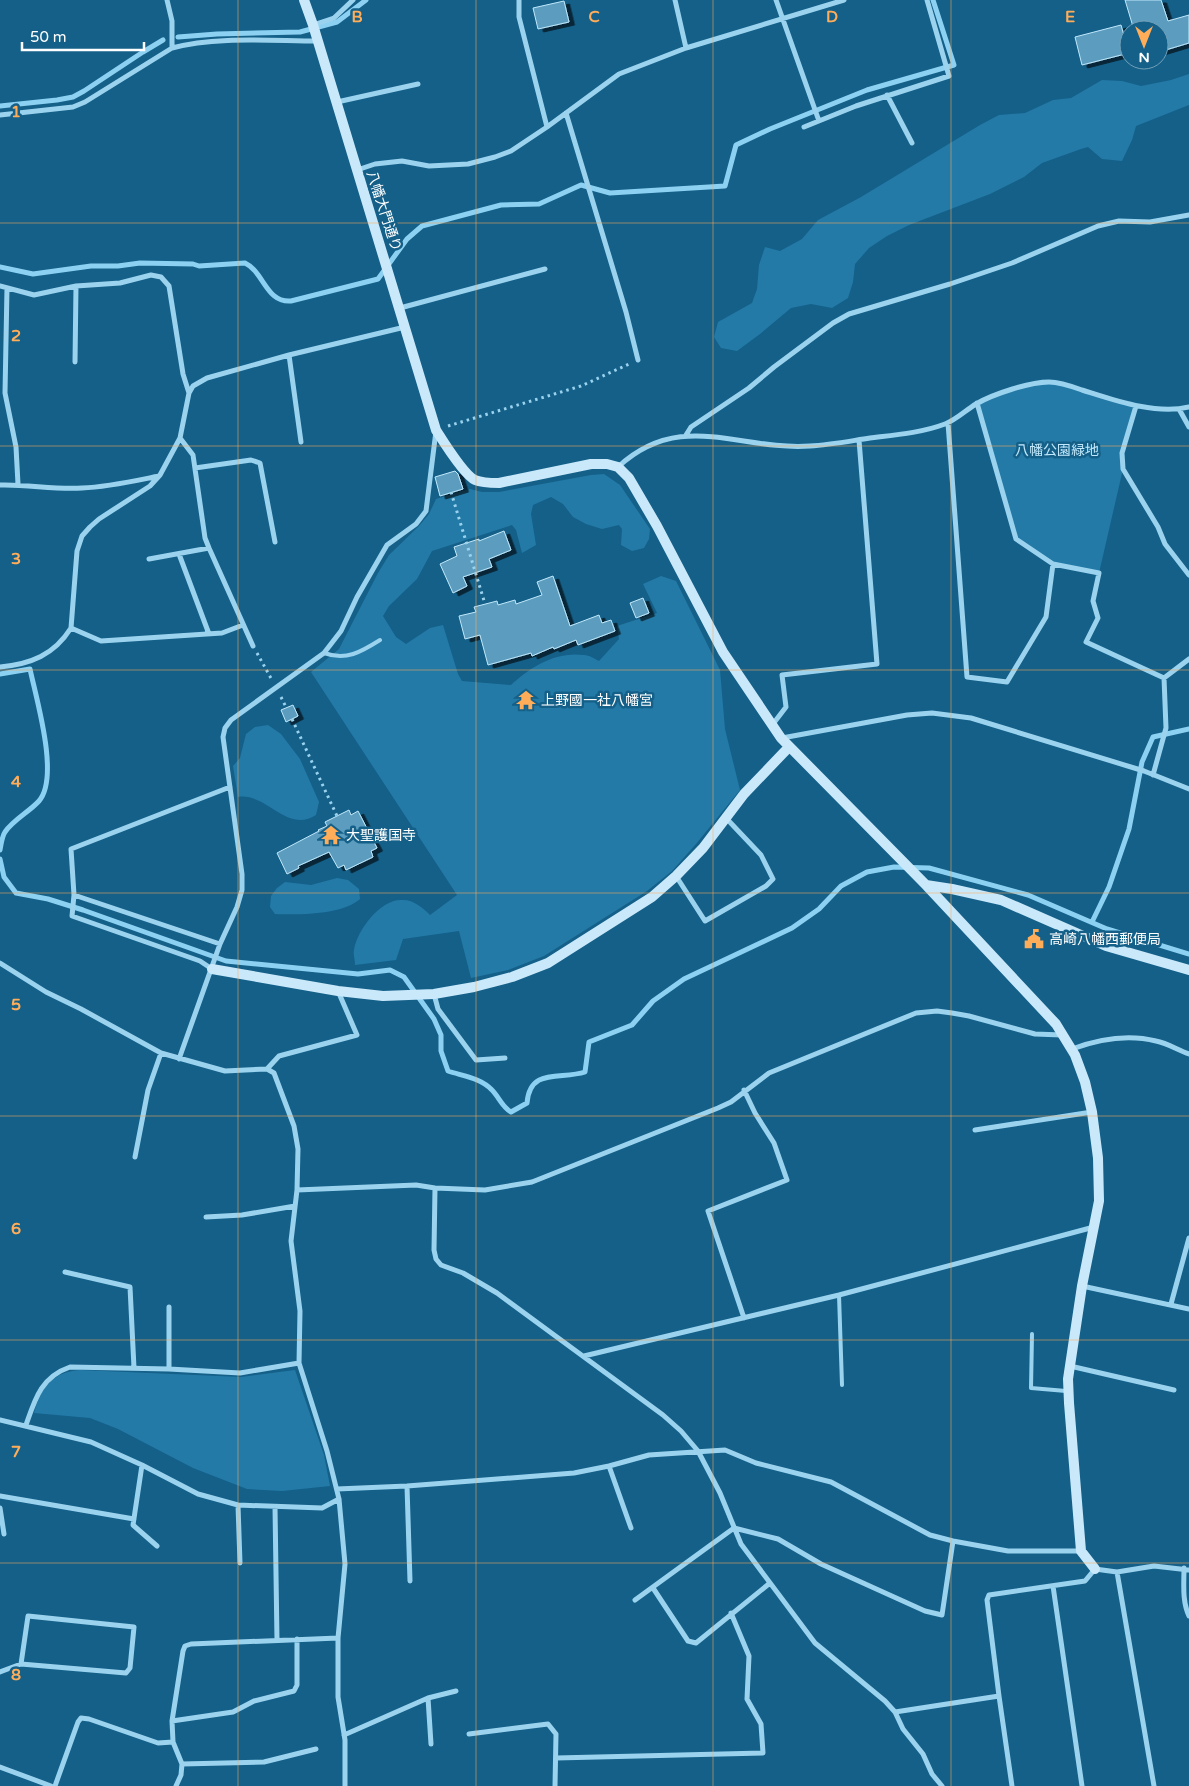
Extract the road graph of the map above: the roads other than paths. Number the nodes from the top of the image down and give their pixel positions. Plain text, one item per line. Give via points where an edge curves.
1 (167, 0) edge
2 (304, 0) edge
3 (353, 0) edge
4 (518, 0) edge
5 (675, 0) edge
6 (776, 0) edge
7 (844, 0) edge
8 (927, 0) edge
9 (781, 18) junction
10 (313, 24) junction
11 (318, 41) junction
12 (172, 48) junction
13 (686, 48) junction
14 (418, 84) dead end
15 (887, 95) junction
16 (337, 102) junction
17 (566, 113) junction
18 (0, 115) edge
19 (819, 121) junction
20 (547, 126) junction
21 (804, 127) dead end
22 (912, 143) dead end
23 (356, 170) junction
24 (1189, 215) edge
25 (545, 269) dead end
26 (0, 286) edge
27 (76, 286) junction
28 (7, 288) junction
29 (400, 308) junction
30 (406, 327) junction
31 (289, 355) junction
32 (638, 360) road end
33 (75, 362) dead end
34 (189, 393) junction
35 (977, 403) junction
36 (1136, 406) junction
37 (1189, 407) edge
38 (1179, 409) junction
39 (948, 423) junction
40 (1189, 427) edge
41 (436, 430) junction
42 (686, 435) junction
43 (180, 438) junction
44 (859, 440) junction
45 (302, 442) dead end
46 (618, 467) junction
47 (194, 468) junction
48 (160, 476) junction
49 (18, 484) junction
50 (0, 486) edge
51 (275, 542) dead end
52 (209, 548) junction
53 (179, 554) junction
54 (149, 559) dead end
55 (1053, 564) junction
56 (1189, 575) edge
57 (243, 625) junction
58 (71, 628) junction
59 (210, 634) junction
60 (380, 640) dead end
61 (253, 646) road end
62 (324, 653) junction
63 (1189, 658) edge
64 (0, 667) edge
65 (1164, 678) junction
66 (772, 725) junction
67 (781, 738) junction
68 (789, 747) junction
69 (1153, 775) junction
70 (230, 787) junction
71 (1189, 788) edge
72 (726, 818) junction
73 (676, 876) junction
74 (926, 885) junction
75 (74, 895) junction
76 (220, 944) junction
77 (0, 963) edge
78 (212, 969) junction
79 (1189, 970) edge
80 (338, 991) junction
81 (434, 994) junction
82 (1063, 1036) junction
83 (1071, 1049) junction
84 (161, 1053) junction
85 (1189, 1054) edge
86 (505, 1058) dead end
87 (179, 1059) junction
88 (267, 1070) junction
89 (744, 1090) junction
90 (1092, 1112) junction
91 (975, 1130) dead end
92 (135, 1157) dead end
93 (435, 1188) junction
94 (297, 1190) junction
95 (295, 1206) junction
96 (206, 1217) dead end
97 (1095, 1226) junction
98 (1189, 1238) edge
99 (65, 1272) dead end
100 (1082, 1286) junction
101 (838, 1295) junction
102 (1171, 1304) junction
103 (169, 1308) dead end
104 (1189, 1309) edge
105 (744, 1318) junction
106 (1032, 1334) dead end
107 (584, 1356) junction
108 (299, 1363) junction
109 (1070, 1366) junction
110 (134, 1368) junction
111 (168, 1369) junction
112 (842, 1385) dead end
113 (1174, 1390) dead end
114 (1068, 1391) junction
115 (0, 1420) edge
116 (26, 1425) junction
117 (698, 1451) junction
118 (142, 1465) junction
119 (609, 1466) junction
120 (407, 1486) junction
121 (337, 1489) junction
122 (0, 1496) edge
123 (339, 1500) junction
124 (238, 1506) junction
125 (275, 1507) junction
126 (0, 1508) edge
127 (134, 1518) junction
128 (631, 1528) dead end
129 (734, 1528) junction
130 (4, 1534) dead end
131 (953, 1541) junction
132 (157, 1546) dead end
133 (1081, 1551) junction
134 (240, 1563) dead end
135 (1095, 1569) junction
136 (1186, 1569) edge
137 (1117, 1572) junction
138 (410, 1581) dead end
139 (770, 1583) junction
140 (1053, 1586) junction
141 (653, 1588) junction
142 (635, 1600) dead end
143 (731, 1614) junction
144 (1189, 1616) edge
145 (338, 1638) junction
146 (297, 1639) junction
147 (277, 1640) junction
148 (21, 1664) junction
149 (0, 1672) edge
150 (456, 1691) dead end
151 (998, 1696) junction
152 (428, 1698) junction
153 (895, 1712) junction
154 (172, 1721) junction
155 (469, 1734) dead end
156 (344, 1735) junction
157 (173, 1742) junction
158 (431, 1744) dead end
159 (316, 1749) dead end
160 (556, 1758) junction
161 (182, 1764) junction
162 (0, 1768) edge
163 (51, 1786) edge
164 (55, 1786) edge
165 (176, 1786) edge
166 (345, 1786) edge
167 (555, 1786) edge
168 (942, 1786) edge
169 (1012, 1786) edge
170 (1082, 1786) edge
171 (1154, 1786) edge

1 - 12 street via 172,21
2 - 10 street, 八幡大門通り
3 - 10 street via 334,18
4 - 20 street via 519,17
5 - 13 street
6 - 9 street
7 - 9 street
8 - 15 street via 949,76
9 - 13 street
9 - 19 street
10 - 11 street, 八幡大門通り
11 - 12 street via 211,41
11 - 16 street, 八幡大門通り
12 - 18 street via 73,108
13 - 17 street via 619,74
14 - 16 street
15 - 19 street
15 - 22 street
16 - 23 street, 八幡大門通り
17 - 20 street
17 - 32 street
19 - 21 street
20 - 23 street via 511,151 468,164 429,166 402,161
23 - 29 street, 八幡大門通り
24 - 42 street via 1098,226 1003,266 849,314 691,427
25 - 29 street
26 - 28 street
27 - 28 street via 34,295
27 - 33 street
27 - 34 street via 120,283 151,275 165,280
28 - 49 street via 5,393 16,447
29 - 30 street, 八幡大門通り
30 - 31 street
30 - 41 street, 八幡大門通り
31 - 34 street via 207,378 193,386
31 - 45 street
34 - 43 street
35 - 36 street via 1021,387 1049,382
35 - 39 street
35 - 55 street via 1016,539
36 - 38 street
36 - 56 street via 1122,454 1123,469 1165,544
37 - 38 street
38 - 40 street
39 - 44 street via 916,432
39 - 55 street via 967,677 1007,682 1046,618
41 - 46 street, 八幡大門通り via 474,480 499,482 591,464
41 - 62 street via 426,511 416,524 387,544 342,631
42 - 44 street via 732,438 783,447
42 - 46 street via 652,445 631,455
43 - 47 street via 192,454
43 - 48 street
44 - 66 street via 877,664 782,675 786,707
46 - 66 street via 629,478 724,652
47 - 51 street via 251,460 260,463
47 - 52 street
48 - 49 street via 80,488
48 - 58 street via 94,523 82,536 77,551
49 - 50 street
52 - 53 street
52 - 57 street
53 - 54 street
53 - 59 street
55 - 65 street via 1099,573 1093,601 1098,618 1086,642
57 - 59 street
57 - 61 street
58 - 59 street via 101,641
58 - 64 street via 57,646 36,660
60 - 62 lane via 357,654 332,656
62 - 70 street via 231,720 225,728 223,737
63 - 65 street
65 - 69 street via 1166,728
66 - 67 street
67 - 68 street
67 - 69 street via 891,717 932,714 981,720
68 - 72 street
68 - 74 street
69 - 71 street
70 - 75 street via 71,849
70 - 76 street via 242,890
72 - 73 street
72 - 73 street via 761,855 773,879 705,921
73 - 81 street via 652,897 548,963 512,977
74 - 79 street via 1001,900 1106,946
74 - 82 street via 1056,1024
75 - 76 street
75 - 78 street via 72,916 200,961
76 - 78 street
77 - 84 street via 46,992
78 - 80 street
78 - 87 street
80 - 81 street via 383,996
80 - 88 street via 357,1035 279,1056
81 - 86 street via 438,1009 476,1060
82 - 83 street
82 - 89 street via 1035,1034 952,1013 916,1013 770,1073
83 - 85 street via 1095,1041 1124,1038 1157,1041
83 - 90 street via 1085,1082
84 - 87 street
84 - 92 street via 148,1090
87 - 88 street via 225,1071
88 - 94 street via 274,1073 294,1126 298,1149
89 - 93 street via 718,1108 532,1182 485,1190
89 - 105 street via 774,1144 787,1180 708,1211
90 - 91 street
90 - 97 street via 1098,1158 1099,1201
93 - 94 street via 416,1185
93 - 107 street via 434,1250 441,1265 498,1292
94 - 95 street
95 - 96 street
95 - 108 street via 291,1241 300,1311
97 - 100 street
97 - 101 street
98 - 102 street
99 - 110 street via 130,1287
100 - 102 street
100 - 109 street
101 - 105 street
101 - 112 lane
102 - 104 street
103 - 111 street
105 - 107 street
106 - 114 lane via 1031,1388
107 - 117 street via 663,1415
108 - 111 street via 240,1373
108 - 121 street
109 - 113 street
109 - 114 street
110 - 111 street
110 - 116 street via 70,1367 58,1371 41,1387
114 - 133 street
115 - 116 street
116 - 118 street via 91,1442
117 - 119 street via 649,1455
117 - 129 street
117 - 131 street via 725,1450 756,1463 831,1482 930,1535
118 - 124 street via 198,1494
118 - 127 street
119 - 120 street via 574,1473
119 - 128 street
120 - 121 street
120 - 138 street
121 - 123 street
122 - 127 street
123 - 125 street via 322,1508
123 - 145 street via 345,1564
124 - 125 street
124 - 134 street
125 - 147 street
126 - 130 street
127 - 132 street via 133,1524
129 - 131 street via 778,1539 821,1564 926,1611 942,1615
129 - 139 street via 741,1544
129 - 141 street
131 - 133 street via 1008,1551
133 - 135 street
135 - 137 street
135 - 140 street via 1084,1580
136 - 137 street via 1154,1566
136 - 144 street via 1184,1596
137 - 171 street
139 - 143 street
139 - 153 street via 815,1643
140 - 151 street via 989,1595
140 - 170 street
141 - 142 street
141 - 143 street via 688,1641 696,1642
143 - 160 street via 750,1656 747,1699 761,1724 763,1753
145 - 146 street
145 - 156 street via 338,1698
146 - 147 street
146 - 154 street via 297,1685 294,1691 254,1701 233,1712
147 - 154 street via 185,1646
148 - 148 street via 126,1673 130,1668 134,1627 28,1616
148 - 149 street
150 - 152 street
151 - 153 street
151 - 169 street
152 - 156 street
152 - 158 street
153 - 168 street
154 - 157 street
155 - 160 street via 548,1724 556,1734
156 - 166 street
157 - 161 street
157 - 164 street via 158,1743 81,1718
159 - 161 street via 264,1762
160 - 167 street
161 - 165 street
162 - 163 street

